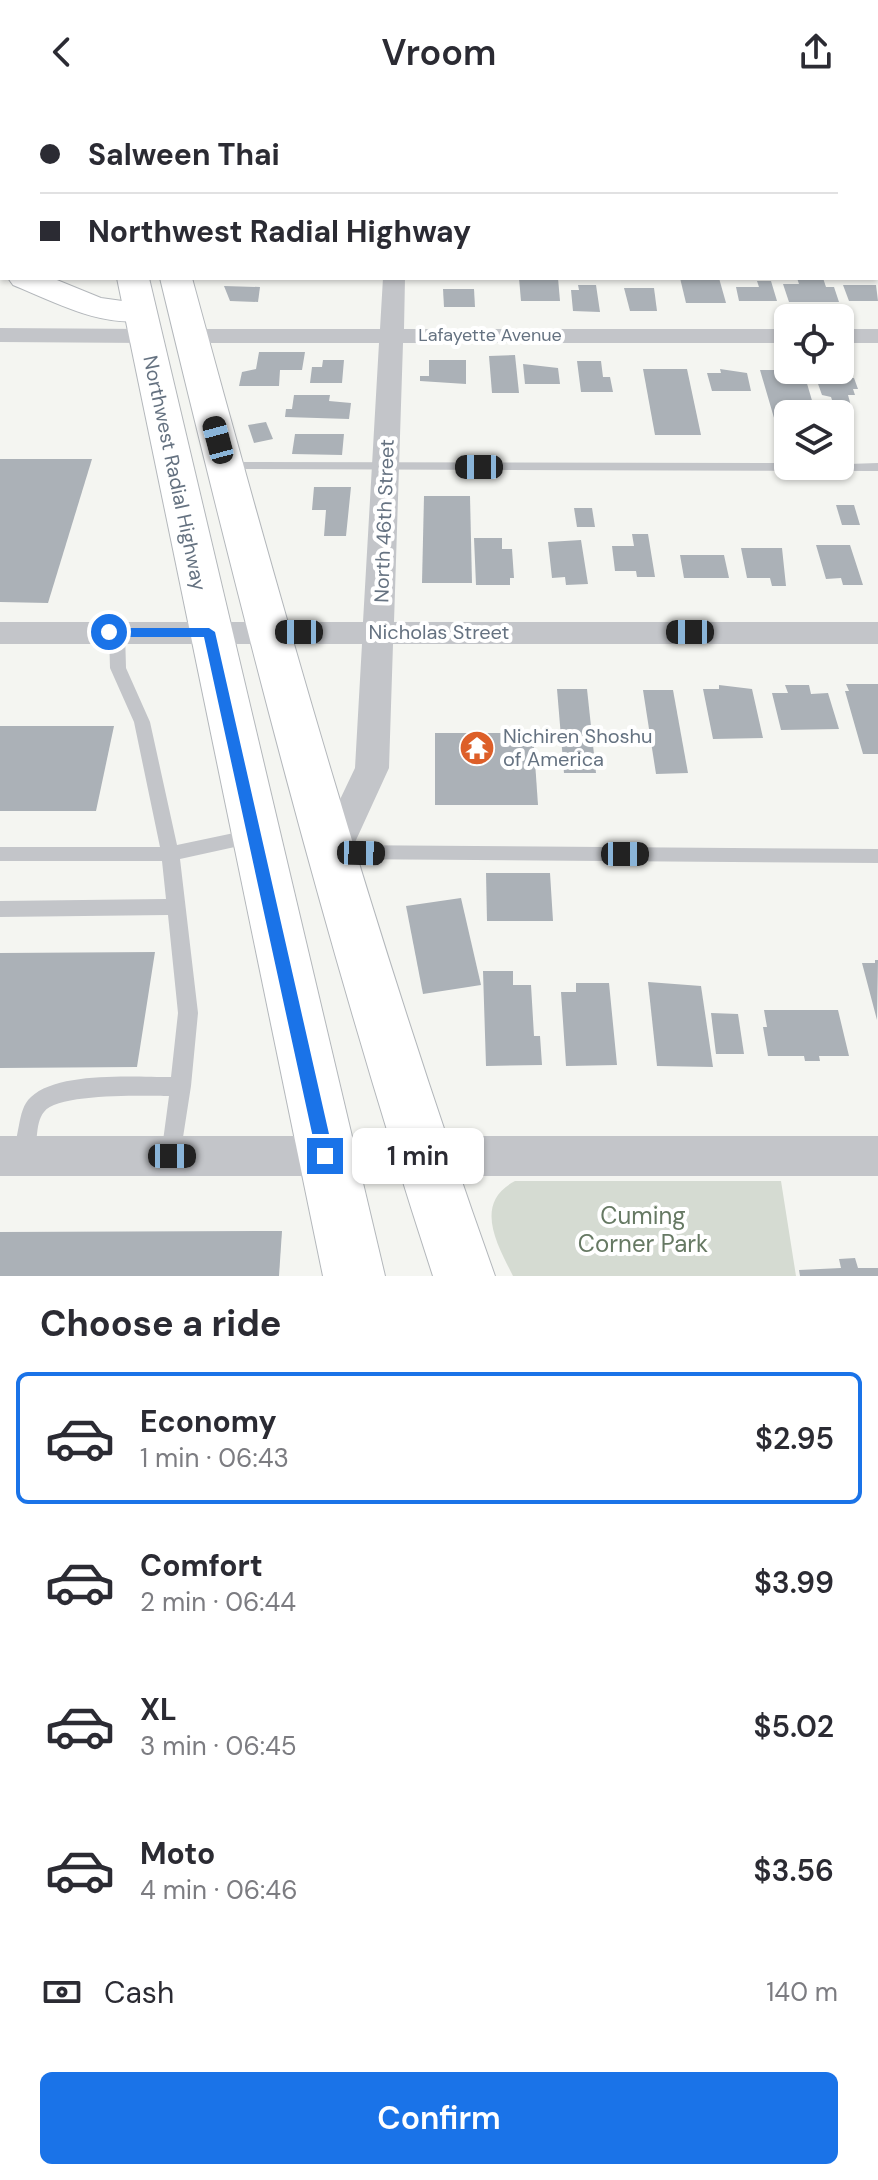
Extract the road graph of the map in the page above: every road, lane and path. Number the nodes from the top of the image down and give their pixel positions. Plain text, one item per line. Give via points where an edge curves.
1 (29, 280) edge
2 (177, 280) edge
3 (394, 280) edge
4 (139, 309) edge
5 (0, 335) edge
6 (392, 335) junction
7 (191, 336) junction
8 (774, 336) edge
9 (854, 336) edge
10 (878, 336) edge
11 (225, 466) junction
12 (387, 467) junction
13 (878, 467) edge
14 (380, 631) junction
15 (117, 632) junction
16 (209, 632) junction
17 (267, 632) junction
18 (0, 633) edge
19 (878, 633) edge
20 (255, 836) junction
21 (333, 852) junction
22 (0, 854) edge
23 (170, 854) junction
24 (878, 856) edge
25 (176, 907) junction
26 (0, 909) edge
27 (181, 1086) junction
28 (12, 1156) edge
29 (172, 1156) junction
30 (325, 1156) junction
31 (423, 1156) junction
32 (878, 1156) edge
33 (353, 1274) edge
34 (464, 1276) edge

1 - 4 main road via 95,307
2 - 7 main road
3 - 6 street, North 46th Street
4 - 5 street
4 - 16 main road, Northwest Radial Highway
6 - 7 street, Lafayette Avenue
6 - 8 street, Lafayette Avenue
6 - 12 street, North 46th Street
7 - 11 main road
9 - 10 street
11 - 12 lane
11 - 17 main road
12 - 13 lane
12 - 14 street, North 46th Street
14 - 17 street, Nicholas Street
14 - 19 street, Nicholas Street
14 - 21 street, North 46th Street via 372,768
15 - 16 street, Nicholas Street
15 - 18 street, Nicholas Street
15 - 23 lane via 118,668 142,722
16 - 17 street, Nicholas Street
16 - 20 main road, Northwest Radial Highway
17 - 21 main road
20 - 23 lane
20 - 30 main road, Northwest Radial Highway
21 - 24 lane
21 - 31 main road
22 - 23 lane
23 - 25 lane
25 - 26 lane
25 - 27 lane via 188,1013
27 - 28 lane via 47,1095 34,1106
27 - 29 lane
28 - 29 street
29 - 30 street
30 - 33 main road, Northwest Radial Highway
31 - 32 street
31 - 34 main road

